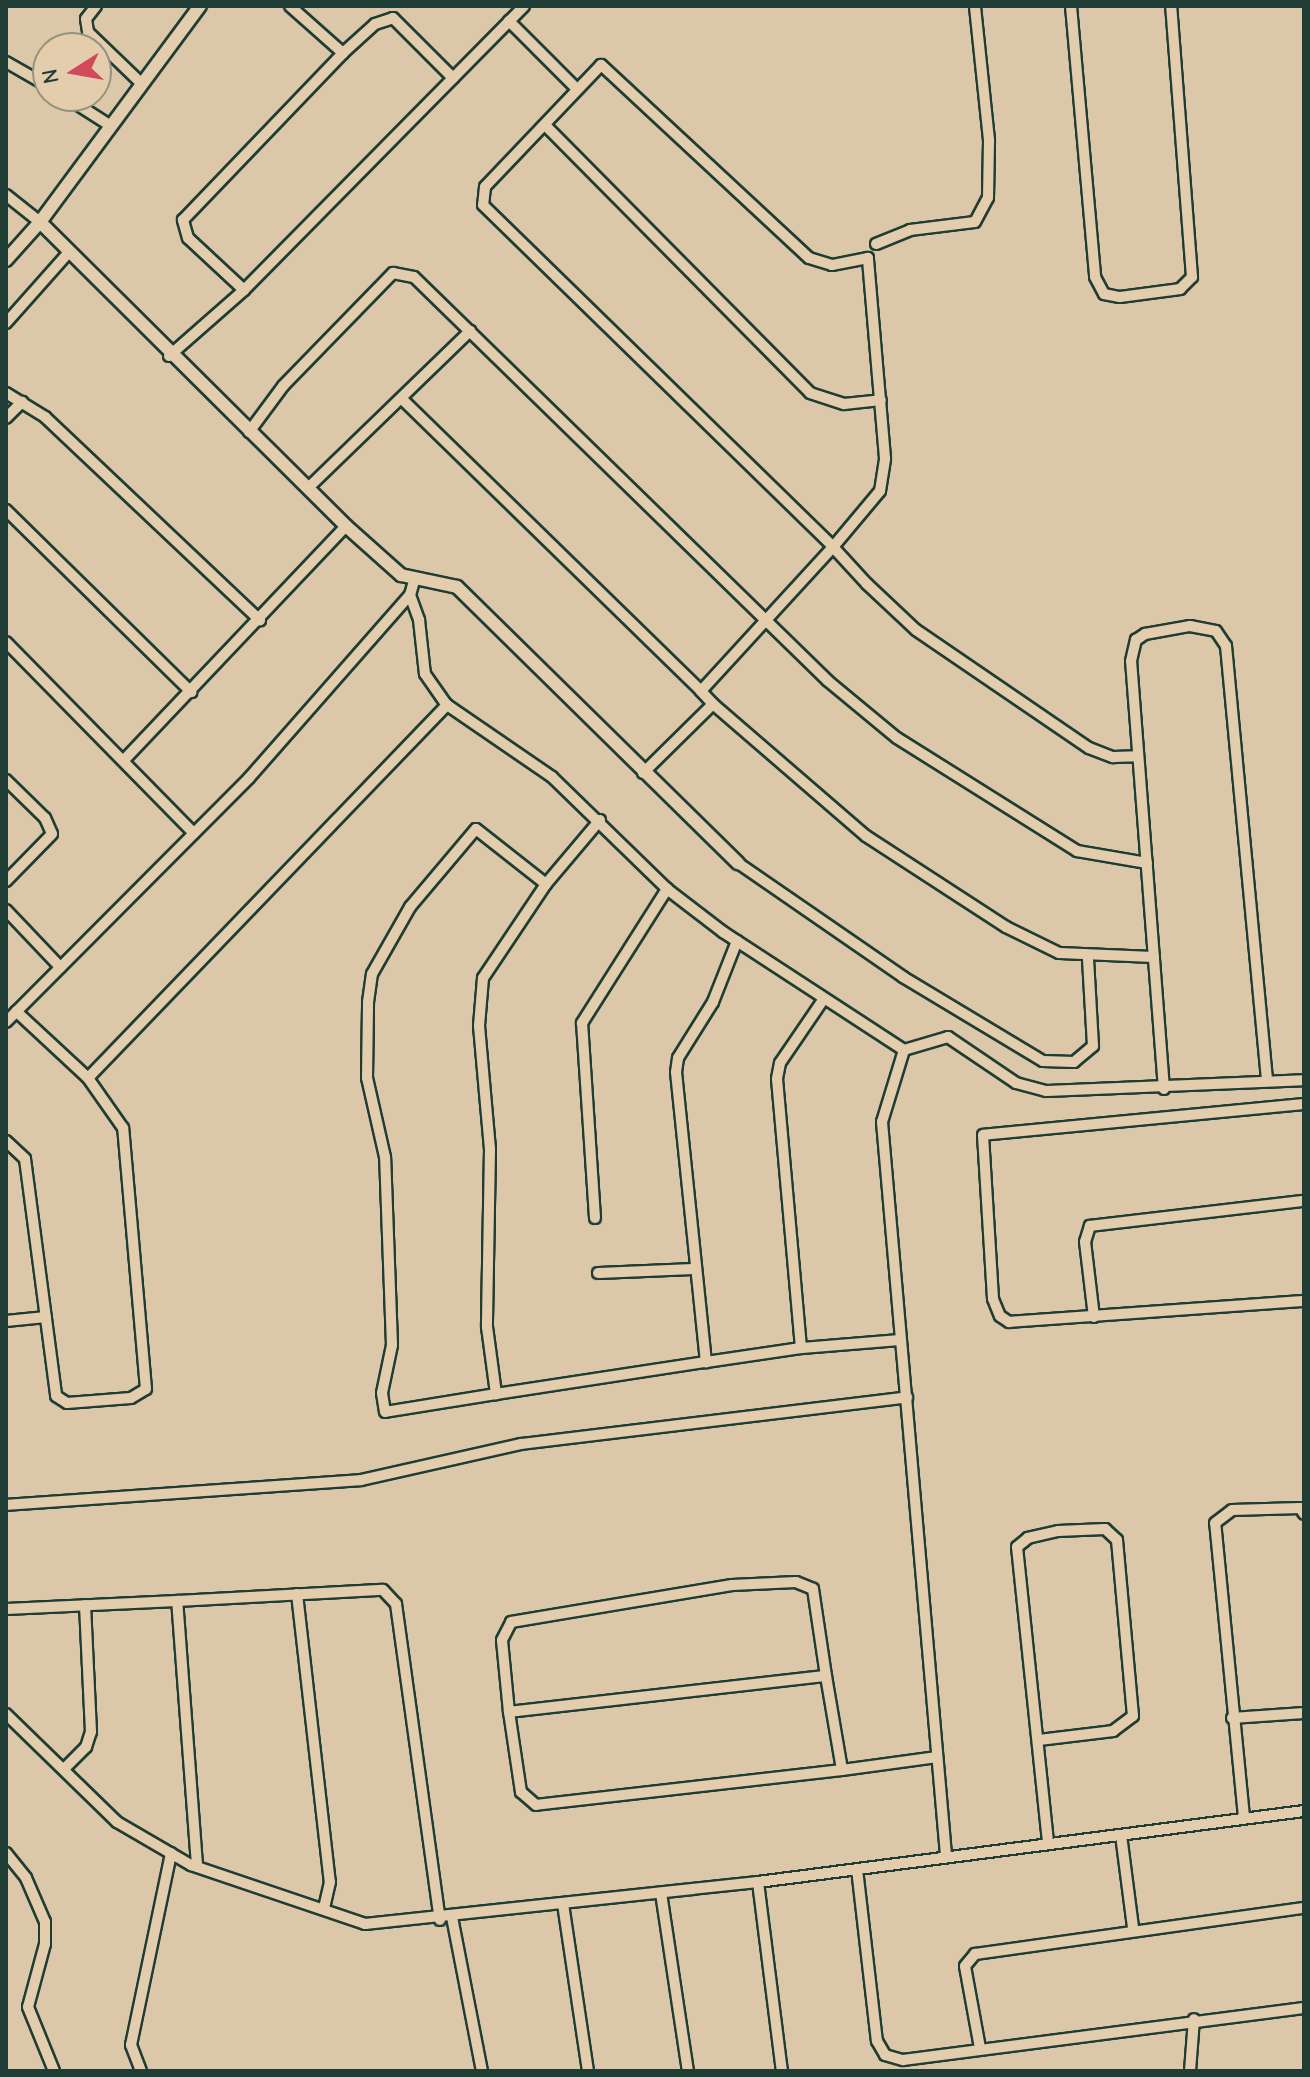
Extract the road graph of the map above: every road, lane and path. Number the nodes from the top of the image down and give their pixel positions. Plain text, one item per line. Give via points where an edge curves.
1 (96, 6) edge
2 (200, 6) edge
3 (290, 6) edge
4 (523, 6) edge
5 (975, 6) edge
6 (1071, 6) edge
7 (1171, 6) edge
8 (509, 21) junction
9 (343, 53) junction
10 (6, 62) edge
11 (32, 77) edge
12 (453, 78) junction
13 (141, 83) junction
14 (577, 89) junction
15 (89, 112) edge
16 (108, 124) junction
17 (546, 126) junction
18 (6, 195) edge
19 (40, 222) junction
20 (876, 244) dead end
21 (69, 252) junction
22 (6, 260) edge
23 (244, 290) junction
24 (6, 323) edge
25 (470, 331) junction
26 (169, 356) junction
27 (6, 393) edge
28 (403, 400) junction
29 (881, 400) junction
30 (22, 402) junction
31 (6, 418) edge
32 (249, 432) junction
33 (308, 488) junction
34 (6, 510) edge
35 (346, 526) junction
36 (833, 547) junction
37 (414, 581) junction
38 (410, 595) junction
39 (768, 618) junction
40 (260, 620) junction
41 (6, 642) edge
42 (701, 691) junction
43 (191, 692) junction
44 (713, 704) junction
45 (447, 705) junction
46 (1137, 756) junction
47 (125, 759) junction
48 (643, 773) junction
49 (6, 780) edge
50 (600, 820) junction
51 (194, 833) junction
52 (738, 863) joint
53 (1147, 863) junction
54 (6, 881) edge
55 (546, 884) junction
56 (667, 889) junction
57 (6, 910) edge
58 (737, 941) junction
59 (1154, 957) junction
60 (1088, 958) junction
61 (60, 967) junction
62 (823, 1000) junction
63 (16, 1011) junction
64 (6, 1022) edge
65 (904, 1050) junction
66 (88, 1078) junction
67 (1304, 1080) edge
68 (1267, 1081) junction
69 (1164, 1089) junction
70 (1304, 1104) edge
71 (6, 1141) edge
72 (1304, 1201) edge
73 (595, 1218) dead end
74 (694, 1269) junction
75 (598, 1273) dead end
76 (1304, 1301) edge
77 (46, 1317) junction
78 (1094, 1317) junction
79 (6, 1321) edge
80 (898, 1340) junction
81 (801, 1348) junction
82 (706, 1362) junction
83 (496, 1394) junction
84 (907, 1397) junction
85 (6, 1505) edge
86 (1304, 1514) edge
87 (297, 1594) junction
88 (177, 1601) junction
89 (85, 1605) junction
90 (6, 1609) edge
91 (826, 1676) junction
92 (509, 1712) junction
93 (1304, 1713) edge
94 (6, 1714) edge
95 (1232, 1718) junction
96 (1039, 1740) junction
97 (937, 1757) junction
98 (65, 1768) junction
99 (842, 1770) junction
100 (1304, 1811) edge
101 (1244, 1817) junction
102 (1121, 1835) junction
103 (1048, 1843) junction
104 (6, 1853) edge
105 (171, 1853) junction
106 (946, 1855) junction
107 (197, 1865) junction
108 (857, 1869) junction
109 (758, 1882) junction
110 (661, 1893) junction
111 (563, 1904) junction
112 (324, 1908) junction
113 (1304, 1908) edge
114 (452, 1917) junction
115 (440, 1920) junction
116 (1133, 1928) junction
117 (1304, 2008) edge
118 (1194, 2019) junction
119 (980, 2048) junction
120 (54, 2071) edge
121 (141, 2071) edge
122 (482, 2071) edge
123 (588, 2071) edge
124 (688, 2071) edge
125 (782, 2071) edge
126 (1190, 2071) edge

1 - 13 street via 86,19 88,32
2 - 13 street
3 - 9 street
4 - 8 street
5 - 20 street via 989,140 988,198 975,222 910,230
6 - 7 street via 1095,277 1104,294 1120,297 1180,289 1192,277
8 - 12 street
8 - 14 street
9 - 12 street via 375,24 393,18
9 - 23 street via 183,220 188,238
10 - 11 street
12 - 23 street
13 - 16 street
14 - 17 street
14 - 29 street via 601,65 809,258 832,265 868,258
15 - 16 street
16 - 19 street
17 - 29 street via 810,393 844,404
17 - 36 street via 485,187 483,205
18 - 19 street
19 - 21 street
19 - 22 street
21 - 24 street
21 - 26 street
23 - 26 street
25 - 28 street
25 - 32 street via 414,277 393,273 283,386
25 - 39 street
26 - 32 street
27 - 30 street
28 - 33 street
28 - 42 street
29 - 36 street via 885,458 880,491
30 - 31 street
30 - 40 street via 45,417
32 - 33 street
33 - 35 street
34 - 43 street
35 - 37 street
35 - 40 street
36 - 39 street
36 - 46 street via 916,630 975,674 1101,754
37 - 38 street
37 - 48 street via 434,579 457,587
38 - 45 street via 419,620 425,674
38 - 51 street
39 - 42 street
39 - 53 street via 828,681 897,738 1005,810 1077,851
40 - 43 street
41 - 47 street
42 - 44 street
43 - 47 street
44 - 48 street
44 - 60 street via 905,865 1050,950
45 - 50 street via 552,777
45 - 66 street
46 - 53 street
46 - 68 street via 1131,661 1136,640 1173,628 1216,631 1226,646
47 - 51 street
48 - 52 street
49 - 54 street via 45,818 52,834
50 - 55 street
50 - 56 street
51 - 61 street
52 - 60 street via 903,977 1043,1061 1074,1062 1093,1046
53 - 59 street
55 - 83 street via 483,978 479,1026 490,1149 487,1327
55 - 83 street via 476,829 410,907 372,974 368,1002 367,1078 385,1157 392,1345 382,1393 385,1412
56 - 58 street
56 - 73 street via 582,1023
57 - 61 street
58 - 62 street
58 - 74 street via 713,1002 678,1058 676,1072
59 - 60 street
59 - 69 street
61 - 63 street
62 - 65 street
62 - 81 street via 780,1063 777,1079
63 - 64 street
63 - 66 street
65 - 69 street via 948,1037 1016,1083 1037,1090
65 - 80 street via 882,1122
66 - 77 street via 123,1128 146,1389 131,1398 99,1401 67,1403 56,1396
67 - 68 street
68 - 69 street
70 - 78 street via 983,1135 993,1299 1000,1316 1023,1324
71 - 77 street via 25,1159
72 - 78 street via 1090,1226 1085,1242
74 - 75 street
74 - 82 street
76 - 78 street
77 - 79 street
80 - 81 street
80 - 84 street
81 - 82 street
82 - 83 street
84 - 85 street via 521,1444 361,1480
84 - 97 street
86 - 95 street via 1300,1508 1232,1510 1215,1523
87 - 88 street
87 - 112 street via 330,1882
87 - 115 street via 372,1588 388,1592 396,1604
88 - 89 street
88 - 107 street
89 - 90 street
89 - 98 street via 91,1732 86,1747
91 - 92 street
91 - 92 street via 813,1589 796,1582 732,1585 511,1622 502,1640
91 - 99 street
92 - 99 street via 521,1792 536,1805
93 - 95 street
94 - 98 street
95 - 101 street
96 - 96 street via 1113,1731 1133,1716 1117,1540 1105,1529 1058,1531 1028,1538 1017,1547
96 - 103 street
97 - 99 street
97 - 106 street
98 - 105 street via 117,1822
100 - 101 street
101 - 102 street
102 - 103 street
102 - 116 street
103 - 106 street
104 - 120 street via 26,1878 45,1922 45,1944 28,2007
105 - 107 street
105 - 121 street via 133,2033 134,2058
106 - 108 street
107 - 112 street
108 - 109 street
108 - 119 street via 877,2041 885,2055 903,2060
109 - 110 street
109 - 125 street
110 - 111 street
110 - 124 street
111 - 114 street
111 - 123 street
112 - 115 street via 365,1924
113 - 116 street
114 - 115 street
114 - 122 street
116 - 119 street via 975,1954 965,1966
117 - 118 street
118 - 119 street
118 - 126 street

